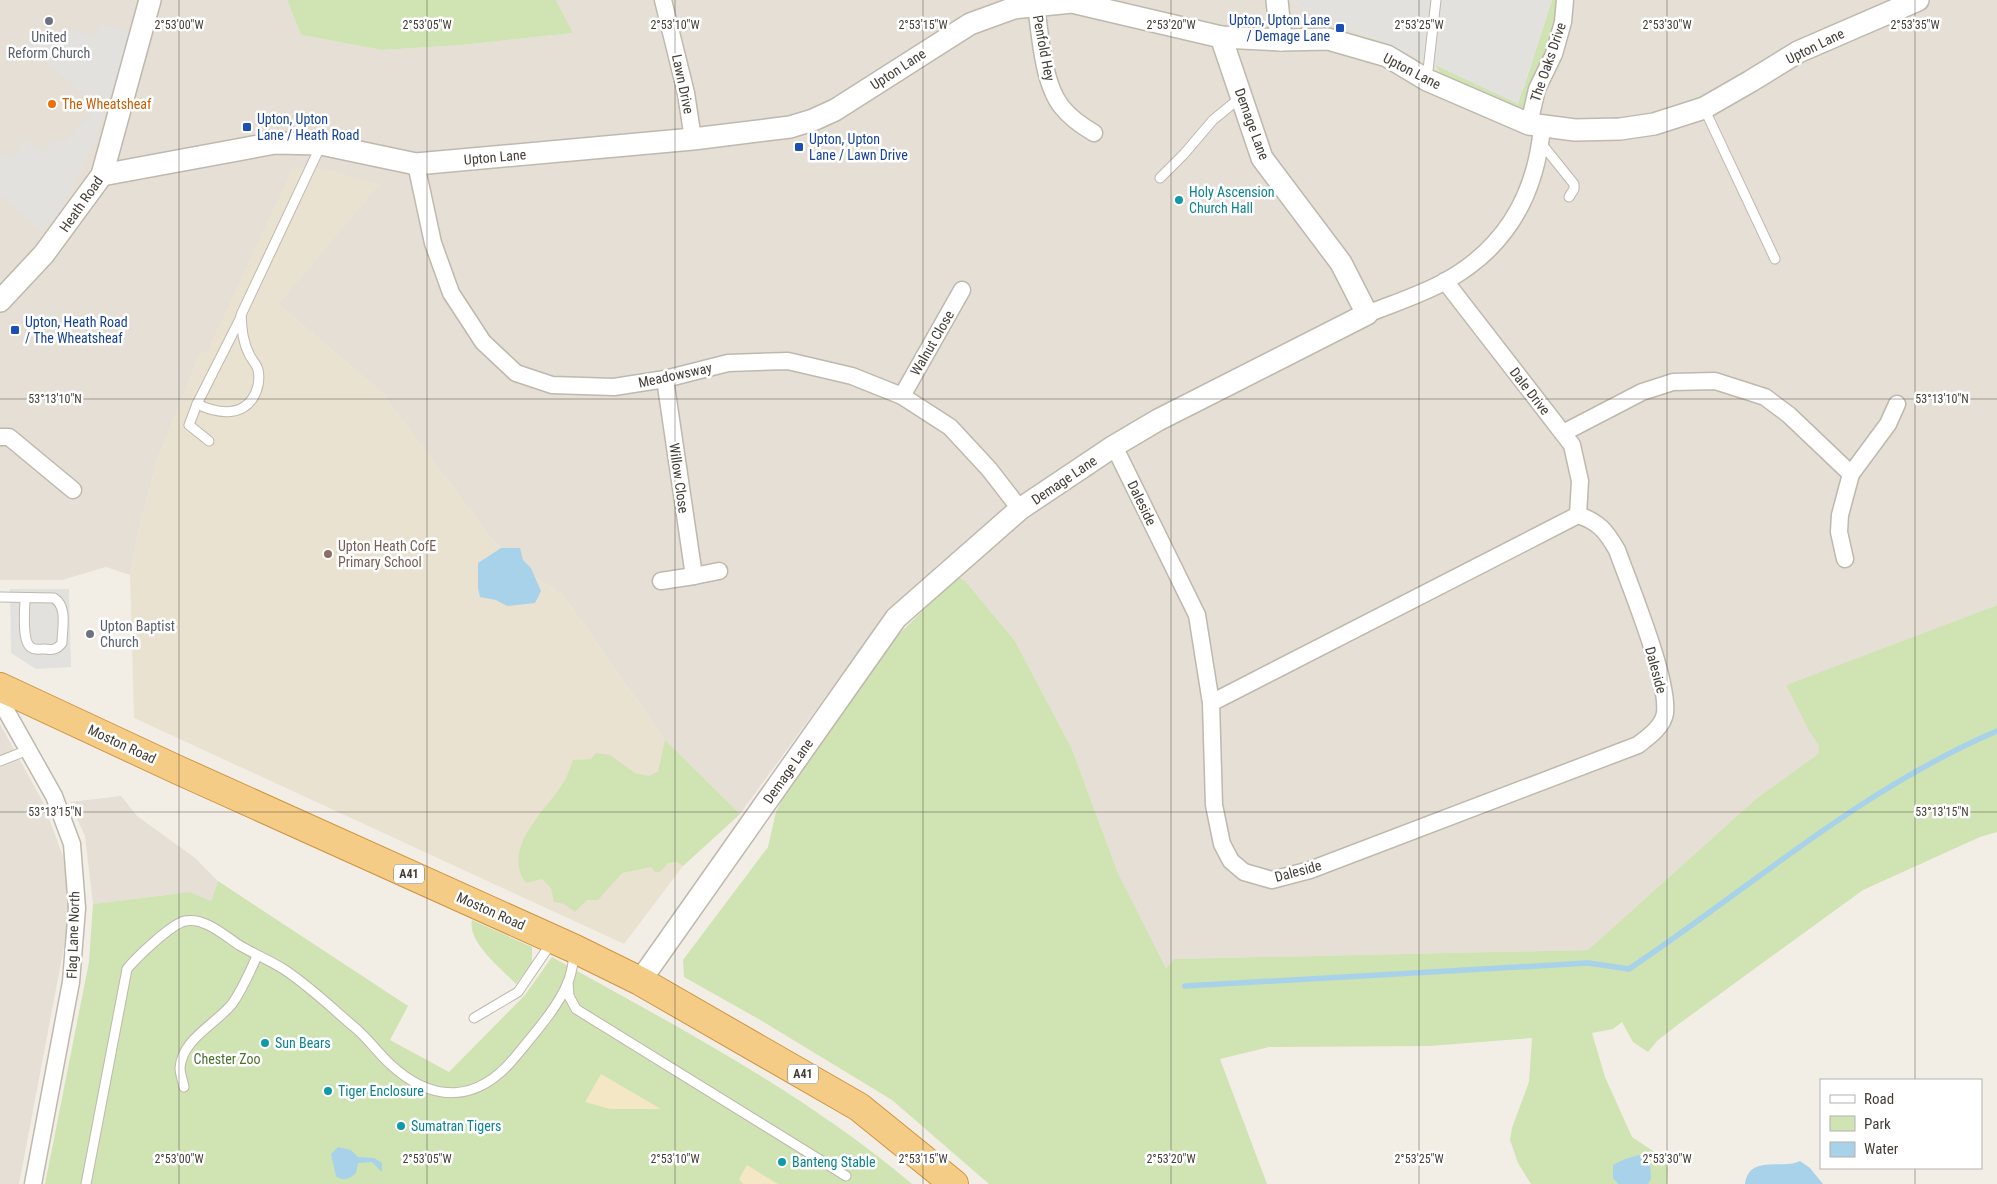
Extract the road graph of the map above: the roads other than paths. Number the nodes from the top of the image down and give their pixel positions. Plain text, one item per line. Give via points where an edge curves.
1 (150, 0) edge
2 (663, 0) edge
3 (1277, 0) edge
4 (1436, 0) edge
5 (1565, 0) edge
6 (1918, 0) edge
7 (1036, 5) junction
8 (1221, 37) junction
9 (1281, 40) junction
10 (1426, 80) junction
11 (1242, 97) junction
12 (1704, 108) junction
13 (1537, 132) junction
14 (1094, 133) dead end
15 (693, 139) junction
16 (321, 144) junction
17 (416, 164) junction
18 (102, 175) junction
19 (1160, 178) dead end
20 (1569, 197) dead end
21 (1775, 259) dead end
22 (1445, 281) junction
23 (962, 290) dead end
24 (0, 301) edge
25 (1366, 314) junction
26 (241, 316) junction
27 (665, 380) junction
28 (902, 396) junction
29 (197, 404) junction
30 (1897, 404) dead end
31 (1563, 433) junction
32 (0, 437) edge
33 (209, 441) dead end
34 (1114, 446) junction
35 (1852, 474) junction
36 (73, 490) dead end
37 (1020, 510) junction
38 (1578, 514) junction
39 (1845, 559) dead end
40 (720, 571) dead end
41 (694, 576) junction
42 (661, 580) dead end
43 (0, 597) edge
44 (25, 598) junction
45 (0, 687) edge
46 (0, 700) edge
47 (1211, 703) junction
48 (28, 750) junction
49 (0, 761) edge
50 (564, 944) junction
51 (257, 956) junction
52 (640, 981) junction
53 (568, 982) junction
54 (474, 1018) dead end
55 (184, 1087) dead end
56 (846, 1176) dead end
57 (33, 1184) edge
58 (86, 1184) edge
59 (954, 1184) edge

1 - 18 street, Heath Road
2 - 15 street, Lawn Drive via 686,93
3 - 9 street
4 - 10 lane
5 - 13 street, The Oaks Drive via 1564,22 1554,54 1537,89
6 - 12 street, Upton Lane via 1798,52
7 - 8 street, Upton Lane via 1072,2
7 - 14 street, Penfold Hey via 1051,87 1061,106
7 - 15 street, Upton Lane via 1014,8 970,24 835,110 813,120 790,127
8 - 9 street, Upton Lane
8 - 11 street, Demage Lane
9 - 10 street, Upton Lane via 1328,39 1387,56
10 - 13 street, Upton Lane
11 - 19 lane via 1213,120
11 - 25 street, Demage Lane via 1262,158 1341,262
12 - 13 street, Upton Lane via 1654,124 1620,129
12 - 21 lane
13 - 20 lane via 1574,184
13 - 22 street, The Oaks Drive via 1540,155 1527,197 1507,230 1478,258
15 - 17 street, Upton Lane
16 - 17 street, Upton Lane
16 - 18 street, Upton Lane via 275,143
16 - 26 lane
17 - 27 street, Meadowsway via 433,243 451,293 483,342 516,373 552,385 614,387
18 - 24 street, Heath Road via 44,254
22 - 25 street, The Oaks Drive
22 - 31 street, Dale Drive
23 - 28 street, Walnut Close
25 - 34 street, Demage Lane via 1158,420
26 - 29 lane
26 - 29 lane via 242,338 258,368 259,382 254,396 244,408 228,412 212,411
27 - 28 street, Meadowsway via 728,363 788,361 852,376
27 - 41 street, Willow Close
28 - 37 street, Meadowsway via 950,427 989,469
29 - 33 lane via 189,425
30 - 35 street via 1888,424
31 - 35 street via 1642,392 1674,382 1715,381 1765,397
31 - 38 street, Dale Drive via 1572,445 1580,482
32 - 36 street via 9,438
34 - 37 street, Demage Lane
34 - 47 street, Daleside via 1197,615
35 - 39 street via 1840,515
37 - 52 street, Demage Lane via 896,618
38 - 47 street
38 - 47 street, Daleside via 1594,520 1609,535 1617,550 1658,669 1664,715 1656,730 1638,745 1310,870 1272,880 1244,872 1231,861 1222,844 1214,805
40 - 41 street
41 - 42 street
43 - 44 lane
44 - 44 lane via 54,598 59,601 63,608 62,643 59,647 53,650 28,646 24,630
45 - 50 highway, Moston Road / A41
46 - 48 street, Flag Lane North
48 - 49 lane
48 - 57 street, Flag Lane North via 54,796 72,844 77,908 71,982
50 - 52 highway, Moston Road / A41
50 - 53 lane
50 - 54 lane via 518,992
51 - 53 lane via 292,975 355,1027 414,1084 437,1093 478,1088 508,1066 542,1025
51 - 55 lane via 233,1002 184,1052 180,1068
51 - 58 lane via 209,926 183,921 138,955 127,969
52 - 59 highway, Moston Road / A41 via 860,1107
53 - 56 lane via 569,996 576,1009

